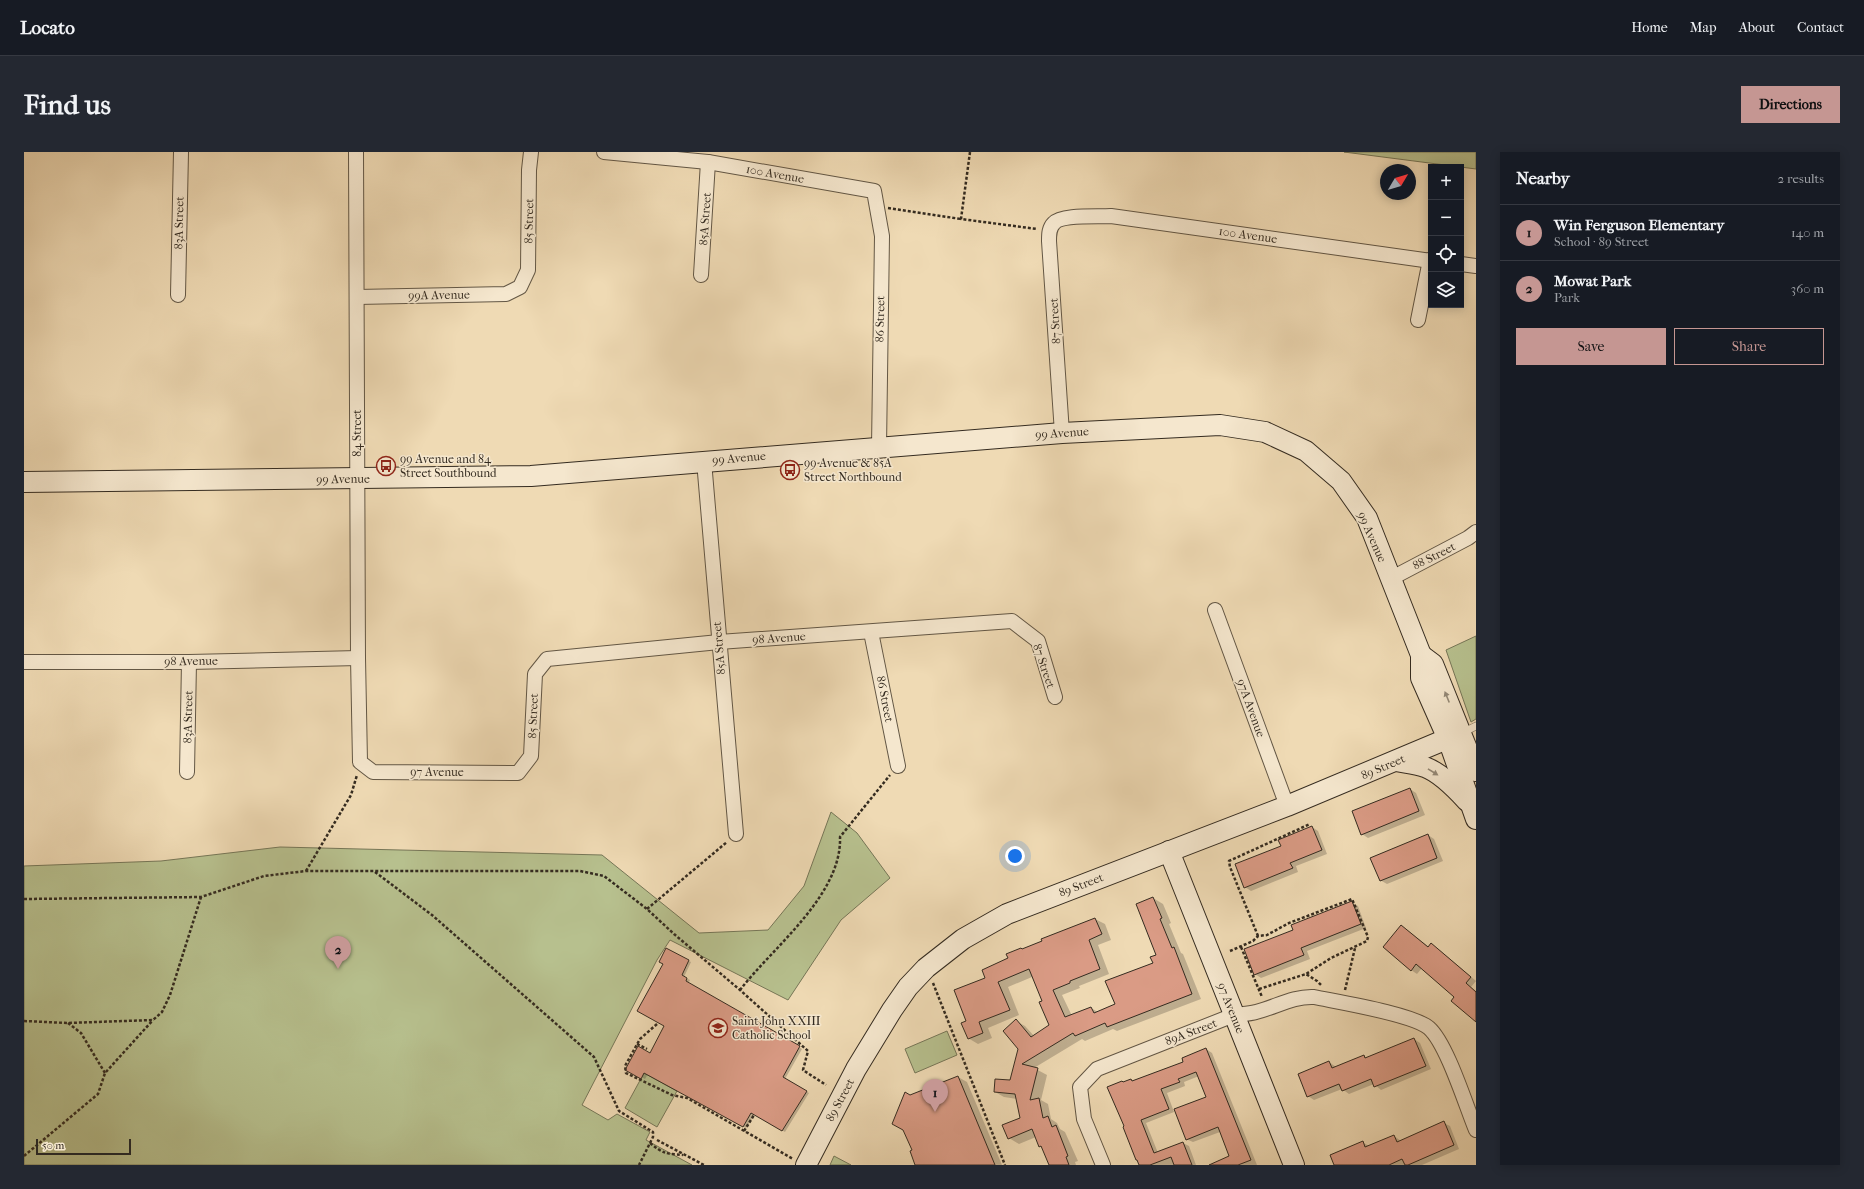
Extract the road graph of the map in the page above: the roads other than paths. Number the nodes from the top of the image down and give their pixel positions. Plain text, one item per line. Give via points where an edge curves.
1 (181, 152) edge
2 (356, 152) edge
3 (531, 152) edge
4 (604, 152) edge
5 (708, 162) junction
6 (874, 191) joint
7 (1064, 218) joint
8 (1428, 260) edge
9 (1464, 264) edge
10 (1476, 266) edge
11 (1428, 270) edge
12 (701, 275) dead end
13 (520, 287) joint
14 (178, 295) dead end
15 (357, 297) junction
16 (1418, 320) dead end
17 (1062, 433) junction
18 (879, 447) junction
19 (704, 461) junction
20 (358, 479) junction
21 (24, 482) edge
22 (1476, 532) edge
23 (1390, 579) junction
24 (1215, 610) dead end
25 (1012, 621) joint
26 (871, 632) junction
27 (719, 642) junction
28 (358, 658) junction
29 (547, 659) joint
30 (24, 662) edge
31 (189, 662) junction
32 (1055, 697) dead end
33 (1462, 733) edge
34 (1396, 761) junction
35 (360, 762) joint
36 (898, 766) road end
37 (1476, 771) edge
38 (187, 772) dead end
39 (518, 773) joint
40 (1287, 806) junction
41 (1473, 812) edge
42 (736, 834) road end
43 (1169, 850) junction
44 (1234, 1015) junction
45 (1476, 1130) edge
46 (802, 1163) edge
47 (1103, 1165) edge
48 (1294, 1165) edge

1 - 14 street, 83A Street
2 - 15 street, 84 Street
3 - 13 street, 85 Street via 528,270
4 - 5 street, 100 Avenue
5 - 6 street, 100 Avenue
5 - 12 street, 85A Street
6 - 18 street, 86 Street via 882,236
7 - 8 street, 100 Avenue via 1111,216
7 - 17 street, 87 Street via 1055,221 1049,230
9 - 10 street
11 - 16 street
13 - 15 street, 99A Avenue via 506,294
15 - 20 street, 84 Street
17 - 18 street, 99 Avenue
17 - 23 street, 99 Avenue via 1220,425 1265,432 1306,451 1341,481 1367,518
18 - 19 street, 99 Avenue
19 - 20 street, 99 Avenue via 531,476
19 - 27 street, 85A Street
20 - 21 street, 99 Avenue
20 - 28 street, 84 Street
22 - 23 street, 88 Street
23 - 33 street, 99 Avenue via 1421,655 1433,664
24 - 40 street, 97A Avenue
25 - 26 street, 98 Avenue
25 - 32 street, 87 Street via 1038,641
26 - 27 street, 98 Avenue
26 - 36 street, 86 Street
27 - 29 street, 98 Avenue
27 - 42 street, 85A Street
28 - 31 street, 98 Avenue
28 - 35 street, 84 Street
29 - 39 street, 85 Street via 535,674 531,756
30 - 31 street, 98 Avenue
31 - 38 street, 83A Street
33 - 34 street, 89 Street
33 - 37 street, 99 Avenue
33 - 41 street, 99 Avenue
34 - 40 street, 89 Street
34 -> 41 street via 1433,771 1458,791
35 - 39 street, 97 Avenue via 373,772
40 - 43 street, 89 Street
43 - 44 street, 97 Avenue
43 - 46 street, 89 Street via 1007,914 957,943 926,968 908,987 874,1039
44 - 45 street, 89A Street via 1255,1013 1297,998 1314,997 1416,1020 1434,1033 1443,1048
44 - 47 street, 89A Street via 1097,1069 1080,1087 1084,1119
44 - 48 street, 97 Avenue

